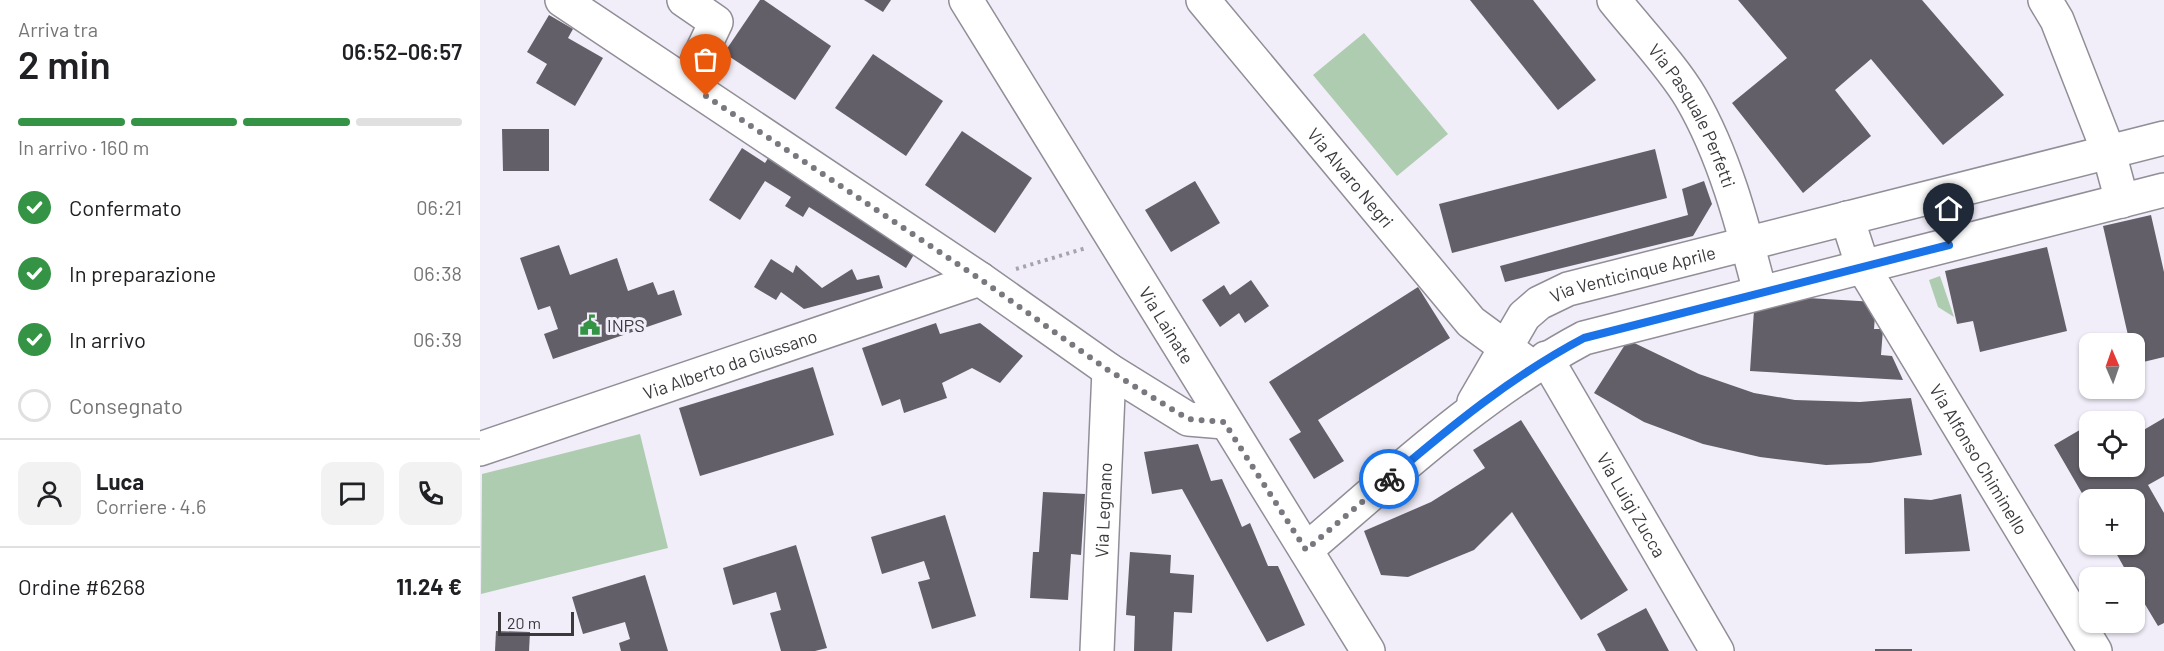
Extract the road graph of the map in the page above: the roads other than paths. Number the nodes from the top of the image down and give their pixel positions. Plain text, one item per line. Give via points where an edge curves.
1 (562, 0) edge
2 (684, 0) edge
3 (966, 0) edge
4 (1203, 0) edge
5 (1614, 0) edge
6 (2045, 0) edge
7 (687, 83) junction
8 (2164, 138) edge
9 (2109, 153) junction
10 (2164, 190) edge
11 (2122, 201) junction
12 (1847, 218) junction
13 (1747, 244) junction
14 (1863, 267) junction
15 (980, 279) junction
16 (1760, 292) junction
17 (1524, 316) junction
18 (1507, 347) junction
19 (1545, 359) junction
20 (1108, 370) junction
21 (1458, 420) junction
22 (1224, 422) junction
23 (480, 449) edge
24 (1306, 550) junction
25 (1097, 651) edge
26 (1367, 651) edge
27 (1717, 651) edge
28 (2095, 651) edge

1 - 7 street
2 - 7 street via 716,22
3 - 22 street, Via Lainate
4 - 18 street, Via Alvaro Negri via 1471,322
5 - 13 street, Via Pasquale Perfetti via 1691,97 1714,147
6 - 9 street
7 - 15 street
8 - 9 street, Via Venticinque Aprile
9 - 11 street
9 - 12 street, Via Venticinque Aprile
10 - 11 street, Via Venticinque Aprile
11 - 14 street, Via Venticinque Aprile
12 - 13 street, Via Venticinque Aprile
12 - 14 street
13 - 16 street
13 - 17 street, Via Venticinque Aprile via 1568,289 1539,303
14 - 16 street, Via Venticinque Aprile
14 - 28 street, Via Alfonso Chiminello
15 - 20 street
15 - 23 street, Via Alberto da Giussano
16 - 19 street, Via Venticinque Aprile via 1584,338
17 - 18 street, Via Venticinque Aprile
17 - 19 street via 1523,337
18 - 19 street
18 - 21 street, Via Venticinque Aprile via 1488,381
19 - 21 street, Via Venticinque Aprile
19 - 27 street, Via Luigi Zucca
20 - 22 street via 1188,419
20 - 25 street, Via Legnano
21 - 24 street, Via Venticinque Aprile
22 - 24 street, Via Lainate
24 - 26 street, Via Lainate

